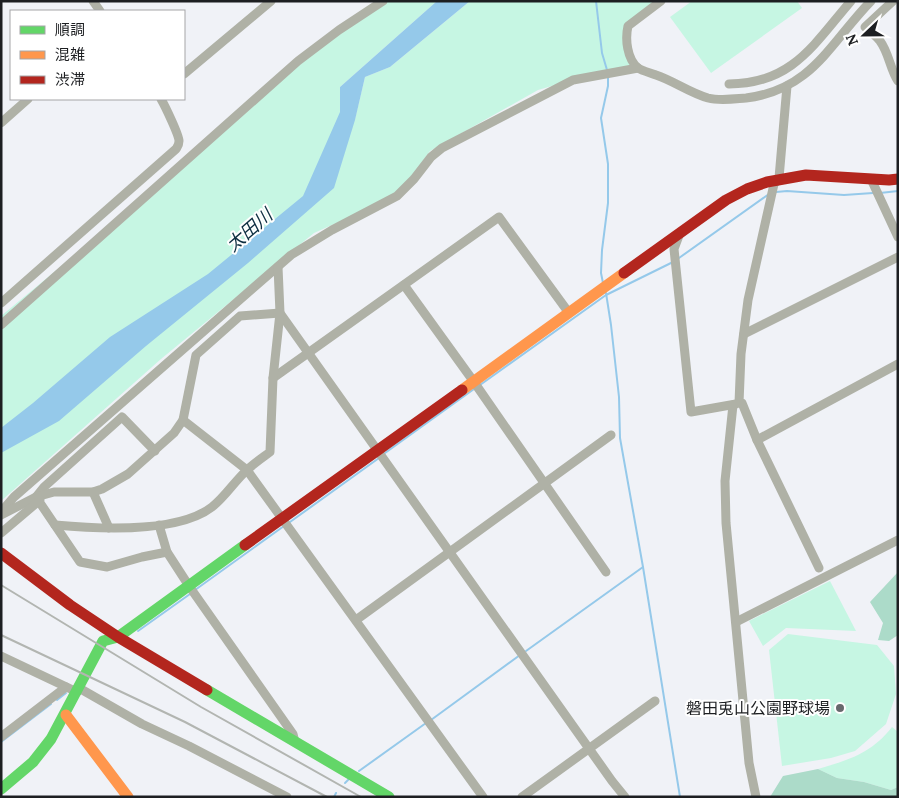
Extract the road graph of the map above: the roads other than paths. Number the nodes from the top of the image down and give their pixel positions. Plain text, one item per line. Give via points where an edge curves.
1 (271, 1) edge
2 (383, 1) edge
3 (661, 1) edge
4 (851, 1) edge
5 (871, 1) edge
6 (894, 1) edge
7 (638, 68) junction
8 (185, 73) edge
9 (898, 81) edge
10 (729, 84) dead end
11 (787, 86) junction
12 (27, 100) edge
13 (162, 100) edge
14 (1, 123) edge
15 (779, 178) junction
16 (871, 179) junction
17 (898, 179) edge
18 (680, 233) junction
19 (898, 237) edge
20 (898, 257) edge
21 (278, 267) junction
22 (404, 286) junction
23 (1, 303) edge
24 (280, 313) junction
25 (569, 313) junction
26 (1, 325) edge
27 (744, 334) junction
28 (309, 353) junction
29 (898, 364) edge
30 (273, 378) junction
31 (474, 382) junction
32 (736, 404) junction
33 (183, 420) junction
34 (611, 435) dead end
35 (757, 440) junction
36 (155, 451) junction
37 (378, 451) junction
38 (247, 470) junction
39 (545, 484) junction
40 (93, 492) junction
41 (38, 498) junction
42 (1, 514) edge
43 (284, 519) junction
44 (56, 525) junction
45 (159, 525) junction
46 (109, 528) junction
47 (1, 533) edge
48 (898, 540) edge
49 (167, 552) junction
50 (451, 552) junction
51 (1, 553) edge
52 (819, 568) dead end
53 (606, 572) dead end
54 (189, 586) junction
55 (356, 620) junction
56 (97, 622) junction
57 (736, 622) junction
58 (118, 637) junction
59 (103, 641) junction
60 (1, 656) edge
61 (74, 689) junction
62 (655, 701) dead end
63 (66, 715) junction
64 (1, 737) edge
65 (295, 742) junction
66 (590, 749) junction
67 (1, 789) edge
68 (128, 797) edge
69 (287, 797) edge
70 (389, 797) edge
71 (483, 797) edge
72 (522, 797) edge
73 (625, 797) edge
74 (756, 797) edge

1 - 8 street
2 - 26 street via 298,61
3 - 7 street via 628,26 627,47
4 - 10 street via 788,70 745,84
5 - 11 street via 832,49 813,68
6 - 9 street via 865,27 880,41
7 - 11 street via 710,98 753,97
7 - 21 street via 572,80 455,140 431,157 397,196 332,230 291,255
11 - 15 street
12 - 14 street
13 - 23 street via 179,140 176,149
15 - 16 street via 809,174
15 - 18 street via 740,192
15 - 27 street via 774,184 757,255
16 - 17 street
16 - 19 street
18 - 25 street
18 - 32 street via 674,248 691,412
20 - 27 street
21 - 24 street
21 - 42 street via 14,497
22 - 25 street via 499,217
22 - 28 street
22 - 31 street
24 - 28 street
24 - 30 street
24 - 33 street via 240,316 196,355
25 - 31 street
27 - 32 street
28 - 30 street
28 - 37 street
29 - 35 street
30 - 38 street via 270,452
31 - 37 street
31 - 39 street
32 - 35 street via 742,403
32 - 57 street via 725,481
33 - 36 street
33 - 38 street
34 - 39 street
35 - 52 street
36 - 40 street via 128,474
36 - 41 street via 122,417 44,487
37 - 43 street
37 - 50 street
38 - 43 street
38 - 45 street via 207,510 189,519
39 - 50 street
39 - 53 street
40 - 41 street via 54,492
40 - 46 street
41 - 42 street
41 - 44 street
41 - 47 street
43 - 54 street
43 - 55 street
44 - 46 street
44 - 49 street via 80,562 107,567
45 - 46 street
45 - 49 street
48 - 57 street
49 - 54 street
50 - 55 street
50 - 66 street
51 - 56 street
54 - 58 street
54 - 65 street via 293,734
55 - 71 street
56 - 58 street
56 - 59 street
57 - 74 street via 749,763
58 - 59 street
58 - 65 street
59 - 61 street
60 - 61 street
61 - 63 street
61 - 64 street
61 - 69 street
62 - 66 street
63 - 67 street via 41,753
63 - 68 street
65 - 70 street
66 - 72 street
66 - 73 street

